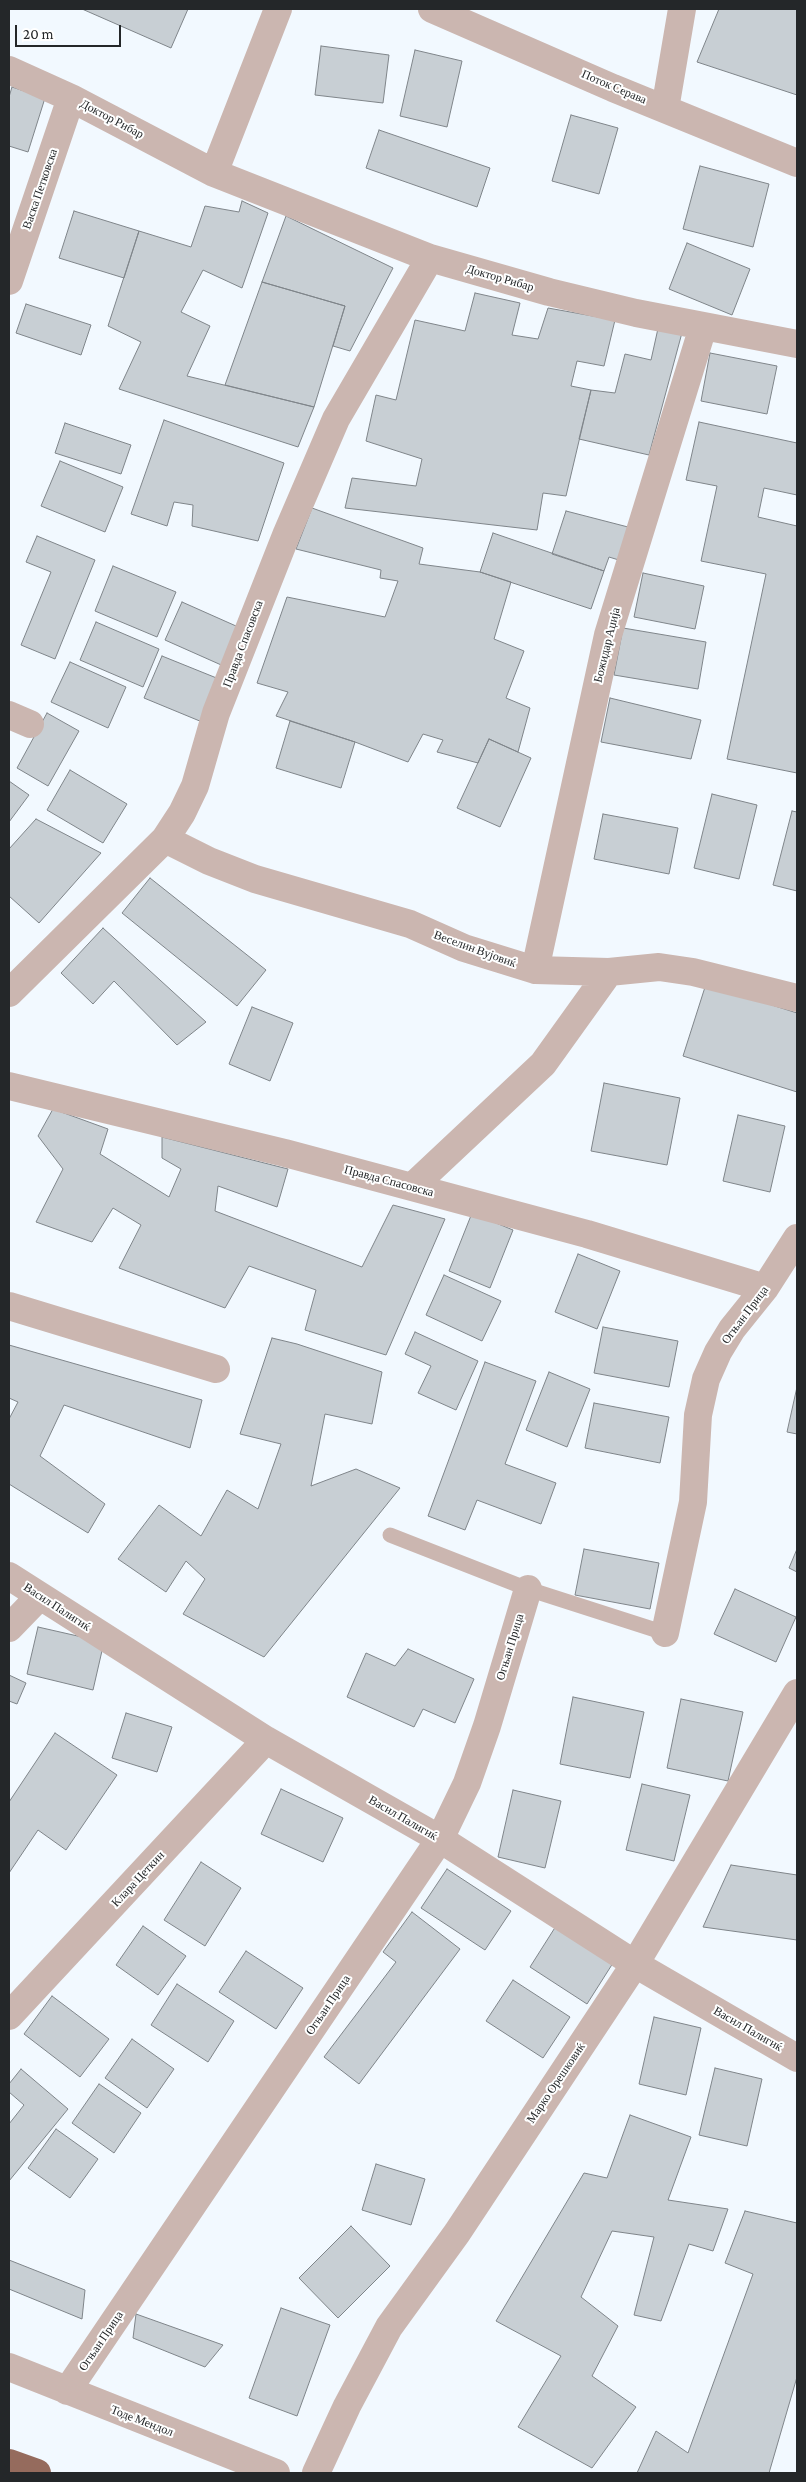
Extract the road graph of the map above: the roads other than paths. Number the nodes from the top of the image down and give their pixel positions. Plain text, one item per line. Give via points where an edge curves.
1 (278, 9) edge
2 (432, 9) edge
3 (682, 9) edge
4 (9, 70) edge
5 (71, 98) junction
6 (665, 109) junction
7 (797, 163) edge
8 (214, 172) junction
9 (430, 258) junction
10 (9, 281) edge
11 (703, 327) junction
12 (797, 344) edge
13 (165, 839) junction
14 (535, 970) junction
15 (609, 972) junction
16 (9, 993) edge
17 (797, 998) edge
18 (9, 1086) edge
19 (412, 1187) junction
20 (797, 1238) edge
21 (765, 1288) junction
22 (9, 1306) edge
23 (216, 1369) dead end
24 (390, 1535) dead end
25 (9, 1576) edge
26 (528, 1589) junction
27 (40, 1596) junction
28 (9, 1628) edge
29 (664, 1633) joint
30 (797, 1693) edge
31 (266, 1740) junction
32 (440, 1839) junction
33 (635, 1964) junction
34 (9, 2016) edge
35 (797, 2058) edge
36 (9, 2367) edge
37 (68, 2391) junction
38 (9, 2463) edge
39 (37, 2473) edge
40 (276, 2473) edge
41 (316, 2473) edge

1 - 8 street
2 - 6 street, Поток Серава
3 - 6 street
4 - 5 street, Доктор Рибар
5 - 8 street, Доктор Рибар
5 - 10 street, Васка Петковска
6 - 7 street, Поток Серава
8 - 9 street, Доктор Рибар
9 - 11 street, Доктор Рибар via 548,292
9 - 13 street, Правда Спасовска via 336,419 216,713 195,786
11 - 12 street, Доктор Рибар
11 - 14 street, Божидар Аџија via 608,635
13 - 14 street, Веселин Вујовиќ via 255,879 410,924 472,951
13 - 16 street, Правда Спасовска
14 - 15 street, Веселин Вујовиќ
15 - 17 street, Веселин Вујовиќ via 659,967 693,972
15 - 19 street via 543,1064
18 - 19 street, Правда Спасовска
19 - 21 street, Правда Спасовска via 587,1234
20 - 21 street, Огњан Прица
21 - 29 street, Огњан Прица via 732,1330 706,1379 698,1415 693,1502
22 - 23 street
24 - 26 lane
25 - 27 street, Васил Палигиќ
26 - 29 lane
26 - 32 street, Огњан Прица via 473,1767
27 - 28 street
27 - 31 street, Васил Палигиќ
30 - 33 street, Марко Орешковиќ
31 - 32 street, Васил Палигиќ
31 - 34 street, Клара Цеткин
32 - 33 street, Васил Палигиќ
32 - 37 street, Огњан Прица
33 - 35 street, Васил Палигиќ
33 - 41 street, Марко Орешковиќ via 457,2233 389,2327
36 - 37 street, Тоде Мендол
37 - 40 street, Тоде Мендол
38 - 39 highway

